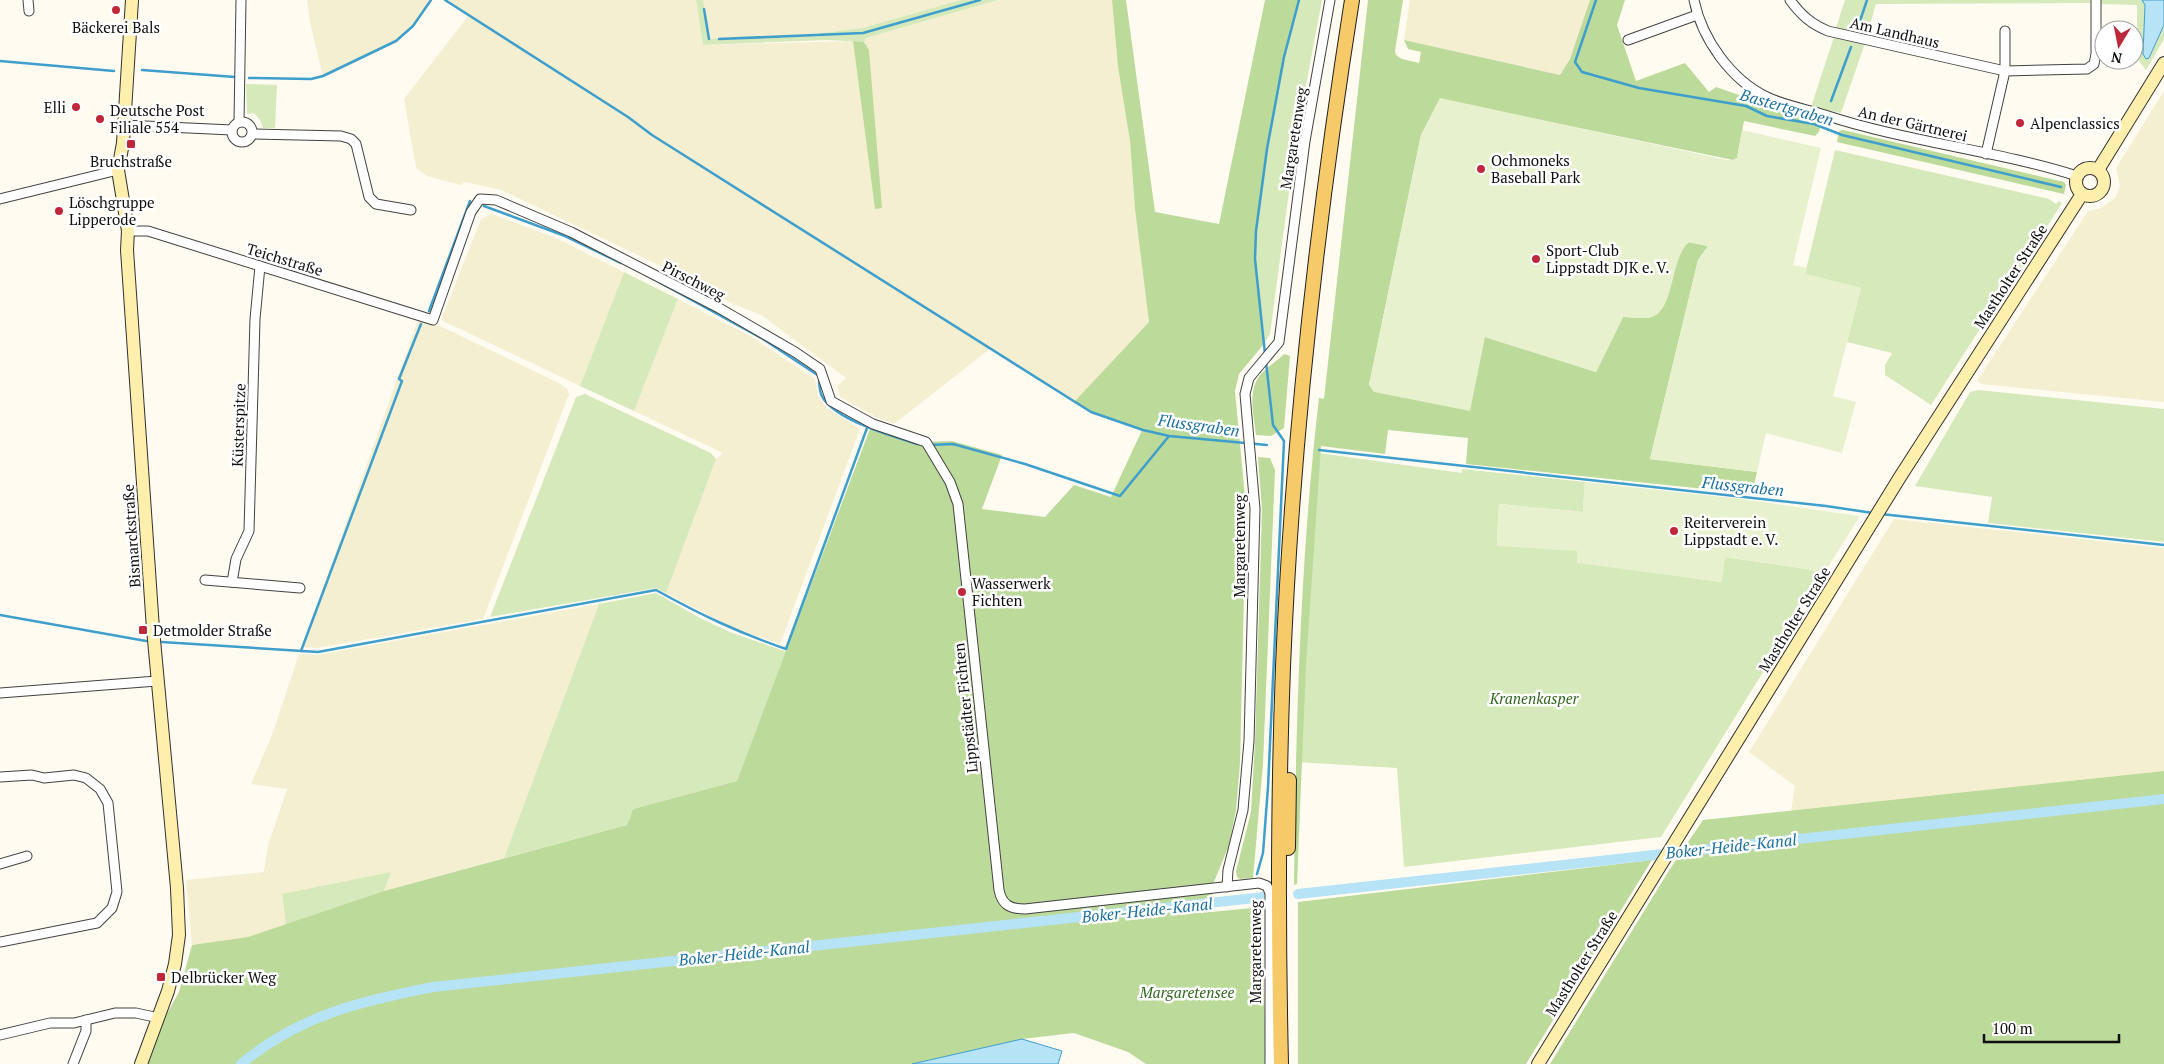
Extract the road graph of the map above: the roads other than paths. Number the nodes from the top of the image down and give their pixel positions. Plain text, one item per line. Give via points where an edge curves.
1 (28, 0) edge
2 (132, 0) edge
3 (241, 0) edge
4 (1330, 0) edge
5 (1352, 0) edge
6 (1362, 0) edge
7 (1694, 0) edge
8 (1790, 0) edge
9 (2096, 0) edge
10 (28, 11) dead end
11 (1697, 16) junction
12 (2005, 31) dead end
13 (1628, 40) dead end
14 (2164, 62) edge
15 (2005, 71) junction
16 (239, 122) junction
17 (124, 125) junction
18 (232, 130) junction
19 (252, 134) junction
20 (1986, 154) junction
21 (118, 170) junction
22 (2098, 170) junction
23 (2077, 176) junction
24 (2082, 194) junction
25 (0, 199) edge
26 (411, 210) dead end
27 (128, 231) junction
28 (260, 266) junction
29 (433, 320) joint
30 (958, 504) joint
31 (204, 580) dead end
32 (232, 582) junction
33 (300, 588) dead end
34 (157, 682) junction
35 (0, 693) edge
36 (0, 778) edge
37 (28, 856) dead end
38 (0, 864) edge
39 (1227, 887) junction
40 (0, 942) edge
41 (159, 1018) junction
42 (86, 1020) junction
43 (0, 1035) edge
44 (73, 1064) edge
45 (141, 1064) edge
46 (1270, 1064) edge
47 (1281, 1064) edge
48 (1290, 1064) edge
49 (1538, 1064) edge

1 - 10 street
2 - 17 street, Bismarckstraße
3 - 16 street
4 - 39 street, Margaretenweg via 1305,141 1279,342 1249,378 1245,394 1255,509 1249,741 1243,810
5 - 47 main road via 1322,205 1295,469 1283,665 1278,821
6 - 48 main road via 1331,206 1304,469 1289,765
7 - 11 street, An der Gärtnerei
8 - 15 street, Am Landhaus via 1814,25 1828,31
9 - 15 street, Am Landhaus via 2094,64 2087,69
11 - 13 street
11 - 20 street, An der Gärtnerei via 1710,42 1733,72 1767,97 1833,119
12 - 15 street
14 - 22 street
15 - 20 street
16 - 18 street
16 - 19 street via 249,124
17 - 18 street
17 - 21 street, Bismarckstraße
18 - 19 street via 234,139 240,142 247,141
19 - 26 street via 351,139 356,144 369,196 376,204
20 - 23 street, An der Gärtnerei
21 - 25 street
21 - 27 street, Bismarckstraße
22 - 23 street via 2086,168
22 - 24 street via 2104,177 2102,190 2095,195
23 - 24 street via 2077,186
24 - 49 street, Mastholter Straße via 1873,520
27 - 28 street, Teichstraße via 148,231
27 - 34 street, Bismarckstraße
28 - 29 street, Teichstraße
28 - 32 street, Küsterspitze via 255,319 249,531 236,559
29 - 30 street, Pirschweg via 471,212 480,199 496,200 571,232 719,308 795,352 820,369 832,401 873,424 926,442 950,482
30 - 39 street, Lippstädter Fichten via 999,890 1007,906 1025,909
31 - 32 street
32 - 33 street
34 - 35 street
34 - 41 street, Bismarckstraße via 179,935 172,980
36 - 40 street via 74,776 86,778 100,789 108,803 117,892 112,908 97,923
37 - 38 street
39 - 46 street, Margaretenweg via 1259,883 1267,886 1270,893
41 - 42 street via 115,1013
41 - 45 street, Bismarckstraße
42 - 43 street via 50,1023
42 - 44 street via 86,1031

